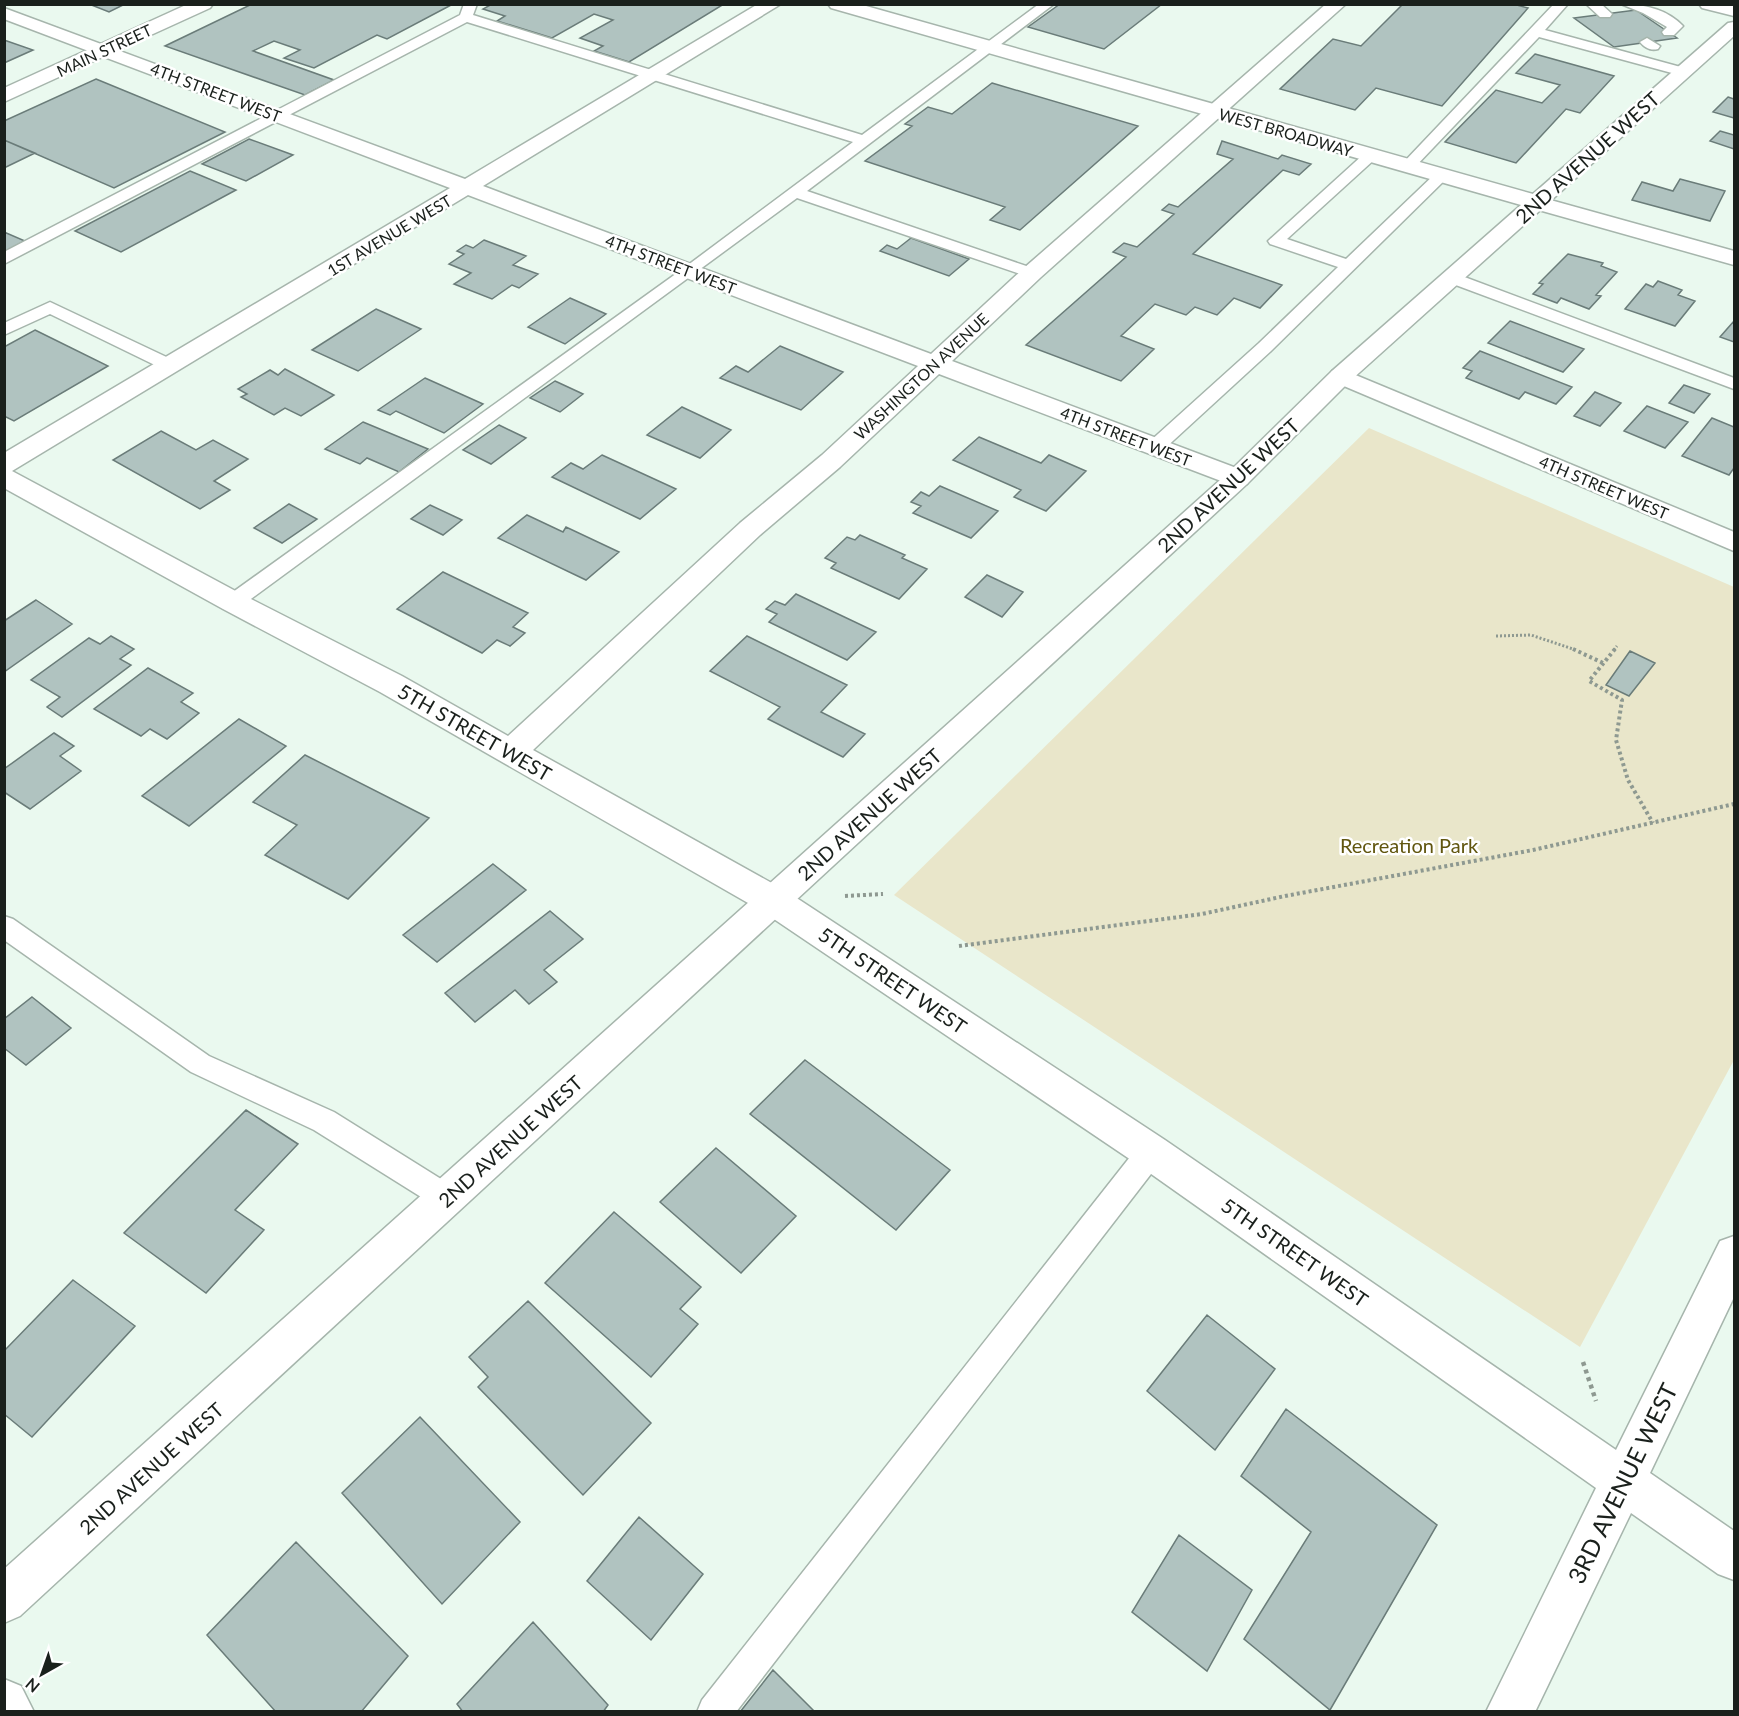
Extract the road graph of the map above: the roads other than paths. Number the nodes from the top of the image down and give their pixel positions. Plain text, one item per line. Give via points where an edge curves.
1 (204, 4) edge
2 (772, 4) edge
3 (837, 4) edge
4 (1048, 4) edge
5 (1337, 4) edge
6 (1562, 4) edge
7 (1592, 4) edge
8 (1627, 4) edge
9 (1708, 4) edge
10 (468, 10) edge
11 (1734, 11) edge
12 (4, 13) edge
13 (1605, 14) dead end
14 (1734, 27) edge
15 (1537, 32) junction
16 (989, 48) junction
17 (104, 50) junction
18 (1637, 60) junction
19 (1683, 72) junction
20 (657, 74) junction
21 (4, 96) edge
22 (1215, 112) junction
23 (278, 115) junction
24 (864, 141) junction
25 (1370, 156) junction
26 (1408, 166) junction
27 (1441, 176) junction
28 (468, 187) junction
29 (797, 193) junction
30 (1536, 202) junction
31 (1734, 258) edge
32 (4, 259) edge
33 (1349, 265) junction
34 (690, 271) junction
35 (1032, 273) junction
36 (1451, 278) junction
37 (4, 330) edge
38 (935, 364) junction
39 (171, 366) junction
40 (1341, 376) junction
41 (1734, 384) edge
42 (1155, 447) junction
43 (4, 465) edge
44 (4, 477) edge
45 (1238, 478) junction
46 (1734, 542) edge
47 (233, 602) junction
48 (511, 752) junction
49 (774, 901) junction
50 (4, 926) edge
51 (1151, 1152) junction
52 (447, 1198) junction
53 (1734, 1255) edge
54 (1623, 1480) junction
55 (1734, 1558) edge
56 (4, 1600) edge
57 (4, 1703) edge
58 (10, 1712) edge
59 (714, 1712) edge
60 (1510, 1712) edge

1 - 17 street, MAIN STREET
2 - 20 street, 1ST AVENUE WEST
3 - 16 street, WEST BROADWAY
4 - 16 lane
5 - 22 street, WASHINGTON AVENUE
6 - 15 lane
7 - 13 lane
8 - 18 lane via 1648,10 1676,26
9 - 11 street
10 - 20 lane via 620,65
10 - 23 lane
12 - 17 street, 4TH STREET WEST
14 - 19 street, 2ND AVENUE WEST
15 - 18 lane
15 - 26 lane
16 - 22 street, WEST BROADWAY
16 - 24 lane
17 - 21 street, MAIN STREET
17 - 23 street, 4TH STREET WEST
18 - 19 lane
19 - 30 street, 2ND AVENUE WEST
20 - 24 lane
20 - 28 street, 1ST AVENUE WEST
22 - 25 street, WEST BROADWAY
22 - 35 street, WASHINGTON AVENUE
23 - 28 street, 4TH STREET WEST
23 - 32 lane
24 - 29 lane
25 - 26 street, WEST BROADWAY
25 - 33 lane via 1276,240
26 - 27 street, WEST BROADWAY
27 - 30 street, WEST BROADWAY
27 - 33 lane
28 - 34 street, 4TH STREET WEST
28 - 39 street, 1ST AVENUE WEST
29 - 34 lane
29 - 35 lane
30 - 31 street, WEST BROADWAY
30 - 36 street, 2ND AVENUE WEST
33 - 42 lane
34 - 38 street, 4TH STREET WEST
34 - 47 lane
35 - 38 street, WASHINGTON AVENUE
36 - 40 street, 2ND AVENUE WEST
36 - 41 lane
37 - 39 lane via 50,307
38 - 42 street, 4TH STREET WEST
38 - 48 street, WASHINGTON AVENUE via 831,461 750,529
39 - 43 street, 1ST AVENUE WEST
40 - 45 street, 2ND AVENUE WEST
40 - 46 street, 4TH STREET WEST
42 - 45 street, 4TH STREET WEST
44 - 47 street, 5TH STREET WEST
45 - 49 street, 2ND AVENUE WEST
47 - 48 street, 5TH STREET WEST via 392,684
48 - 49 street, 5TH STREET WEST
49 - 51 street, 5TH STREET WEST
49 - 52 street, 2ND AVENUE WEST
50 - 52 lane via 200,1064 324,1121
51 - 54 street, 5TH STREET WEST
51 - 59 lane
52 - 56 street, 2ND AVENUE WEST
53 - 54 street, 3RD AVENUE WEST
54 - 55 street, 5TH STREET WEST
54 - 60 street, 3RD AVENUE WEST
57 - 58 street

